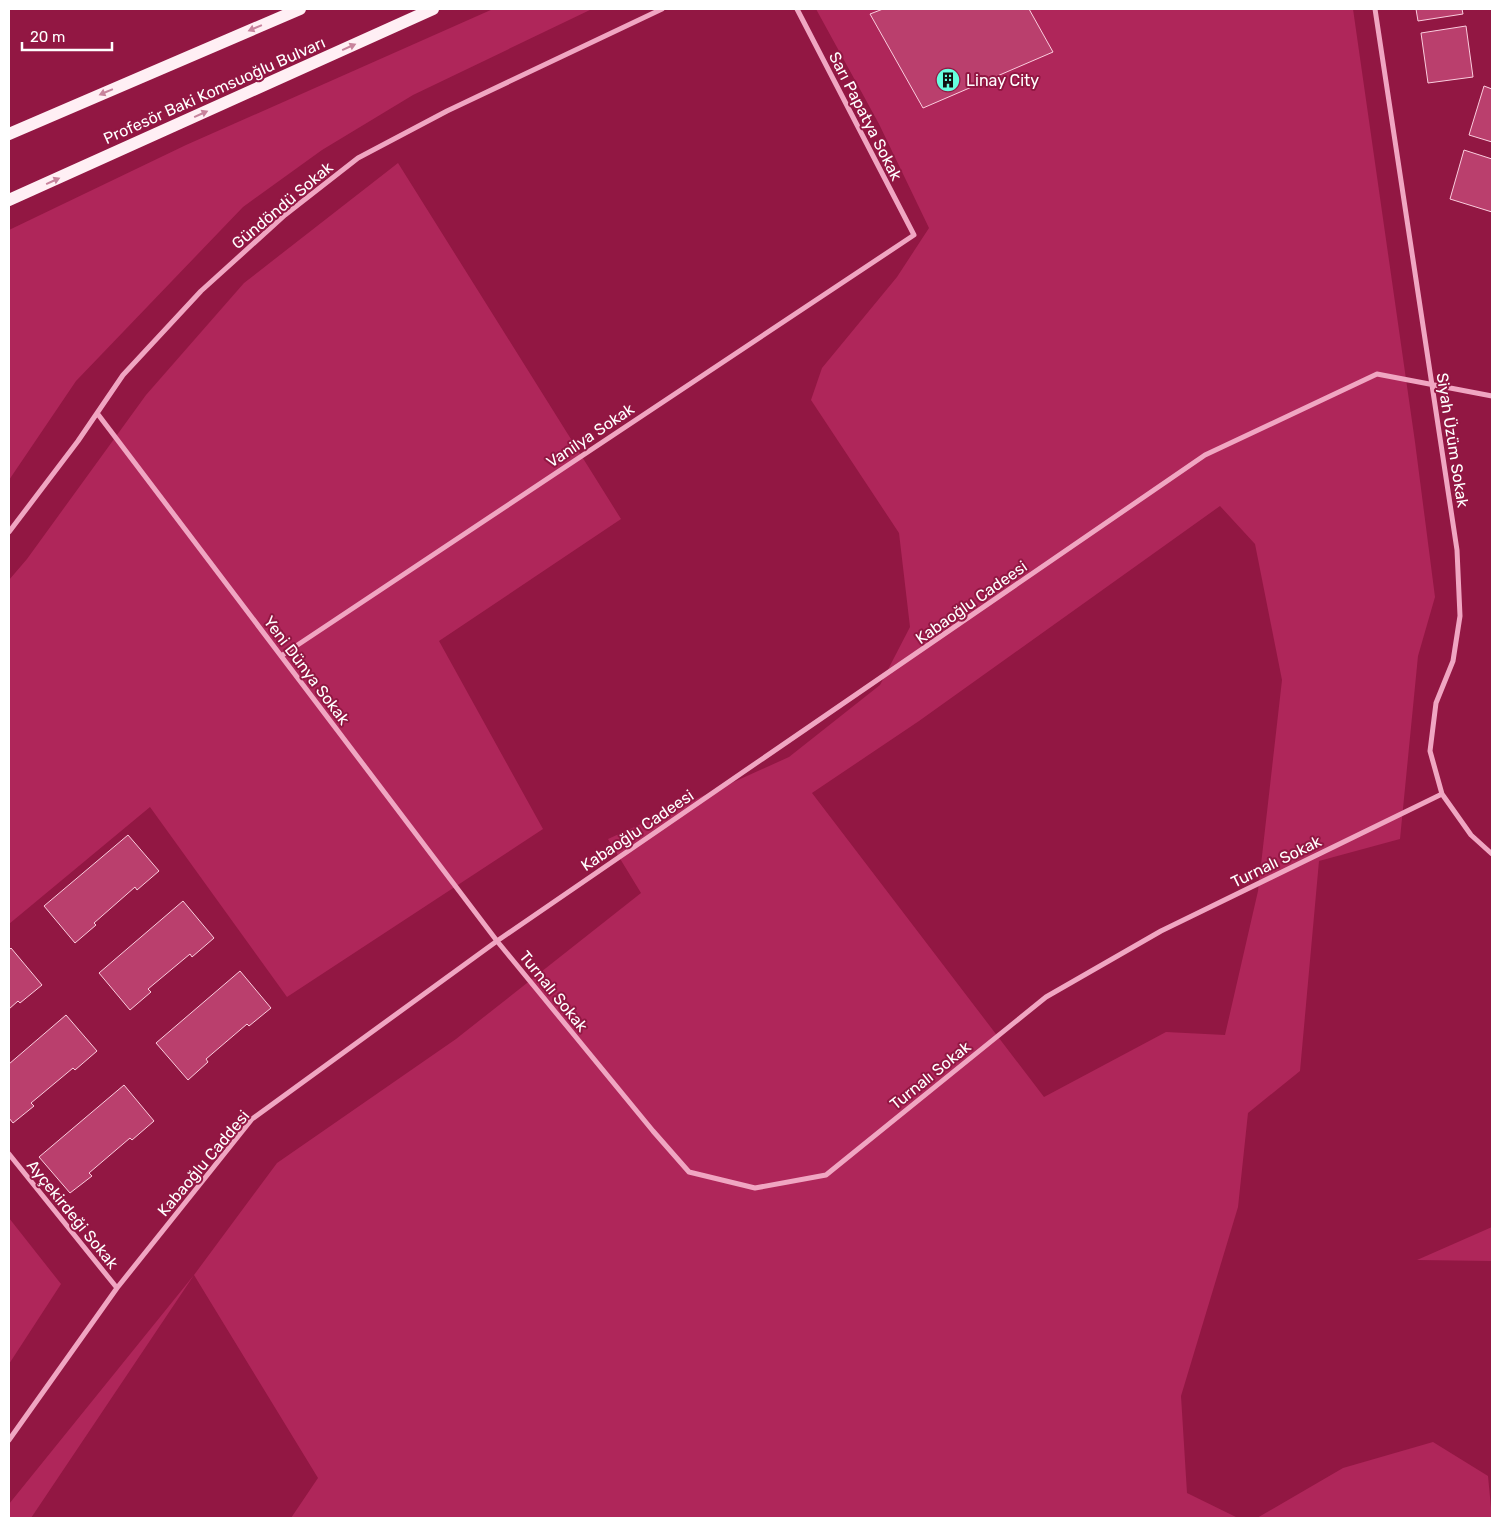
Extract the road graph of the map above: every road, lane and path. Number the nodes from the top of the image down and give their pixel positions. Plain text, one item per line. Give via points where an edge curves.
1 (300, 9) edge
2 (433, 9) edge
3 (662, 9) edge
4 (797, 9) edge
5 (1375, 9) edge
6 (9, 134) edge
7 (9, 200) edge
8 (914, 235) joint
9 (1432, 384) junction
10 (1492, 396) edge
11 (97, 413) junction
12 (9, 532) edge
13 (281, 656) junction
14 (1442, 794) junction
15 (1492, 854) edge
16 (497, 942) junction
17 (9, 1154) edge
18 (117, 1288) junction
19 (9, 1440) edge

1 -> 6 main road
7 -> 2 main road, Profesör Baki Komsuoğlu Bulvarı
3 - 11 street, Gündöndü Sokak via 447,111 358,158 285,215 201,291 123,375
4 - 8 street, Sarı Papatya Sokak
5 - 9 street, Siyah Üzüm Sokak
8 - 13 street, Vanilya Sokak
9 - 10 street, Kabaoğlu Cadeesi
9 - 14 street, Siyah Üzüm Sokak via 1457,550 1460,616 1453,660 1436,702 1430,751
9 - 16 street, Kabaoğlu Cadeesi via 1377,374 1205,456
11 - 12 street, Gündöndü Sokak
11 - 13 street, Yeni Dünya Sokak
13 - 16 street, Yeni Dünya Sokak
14 - 15 street, Siyah Üzüm Sokak via 1471,836
14 - 16 street, Turnalı Sokak via 1161,931 1046,997 826,1175 755,1188 689,1172
16 - 18 street, Kabaoğlu Caddesi via 252,1119
17 - 18 street, Ayçekirdeği Sokak
18 - 19 street, Kabaoğlu Caddesi

